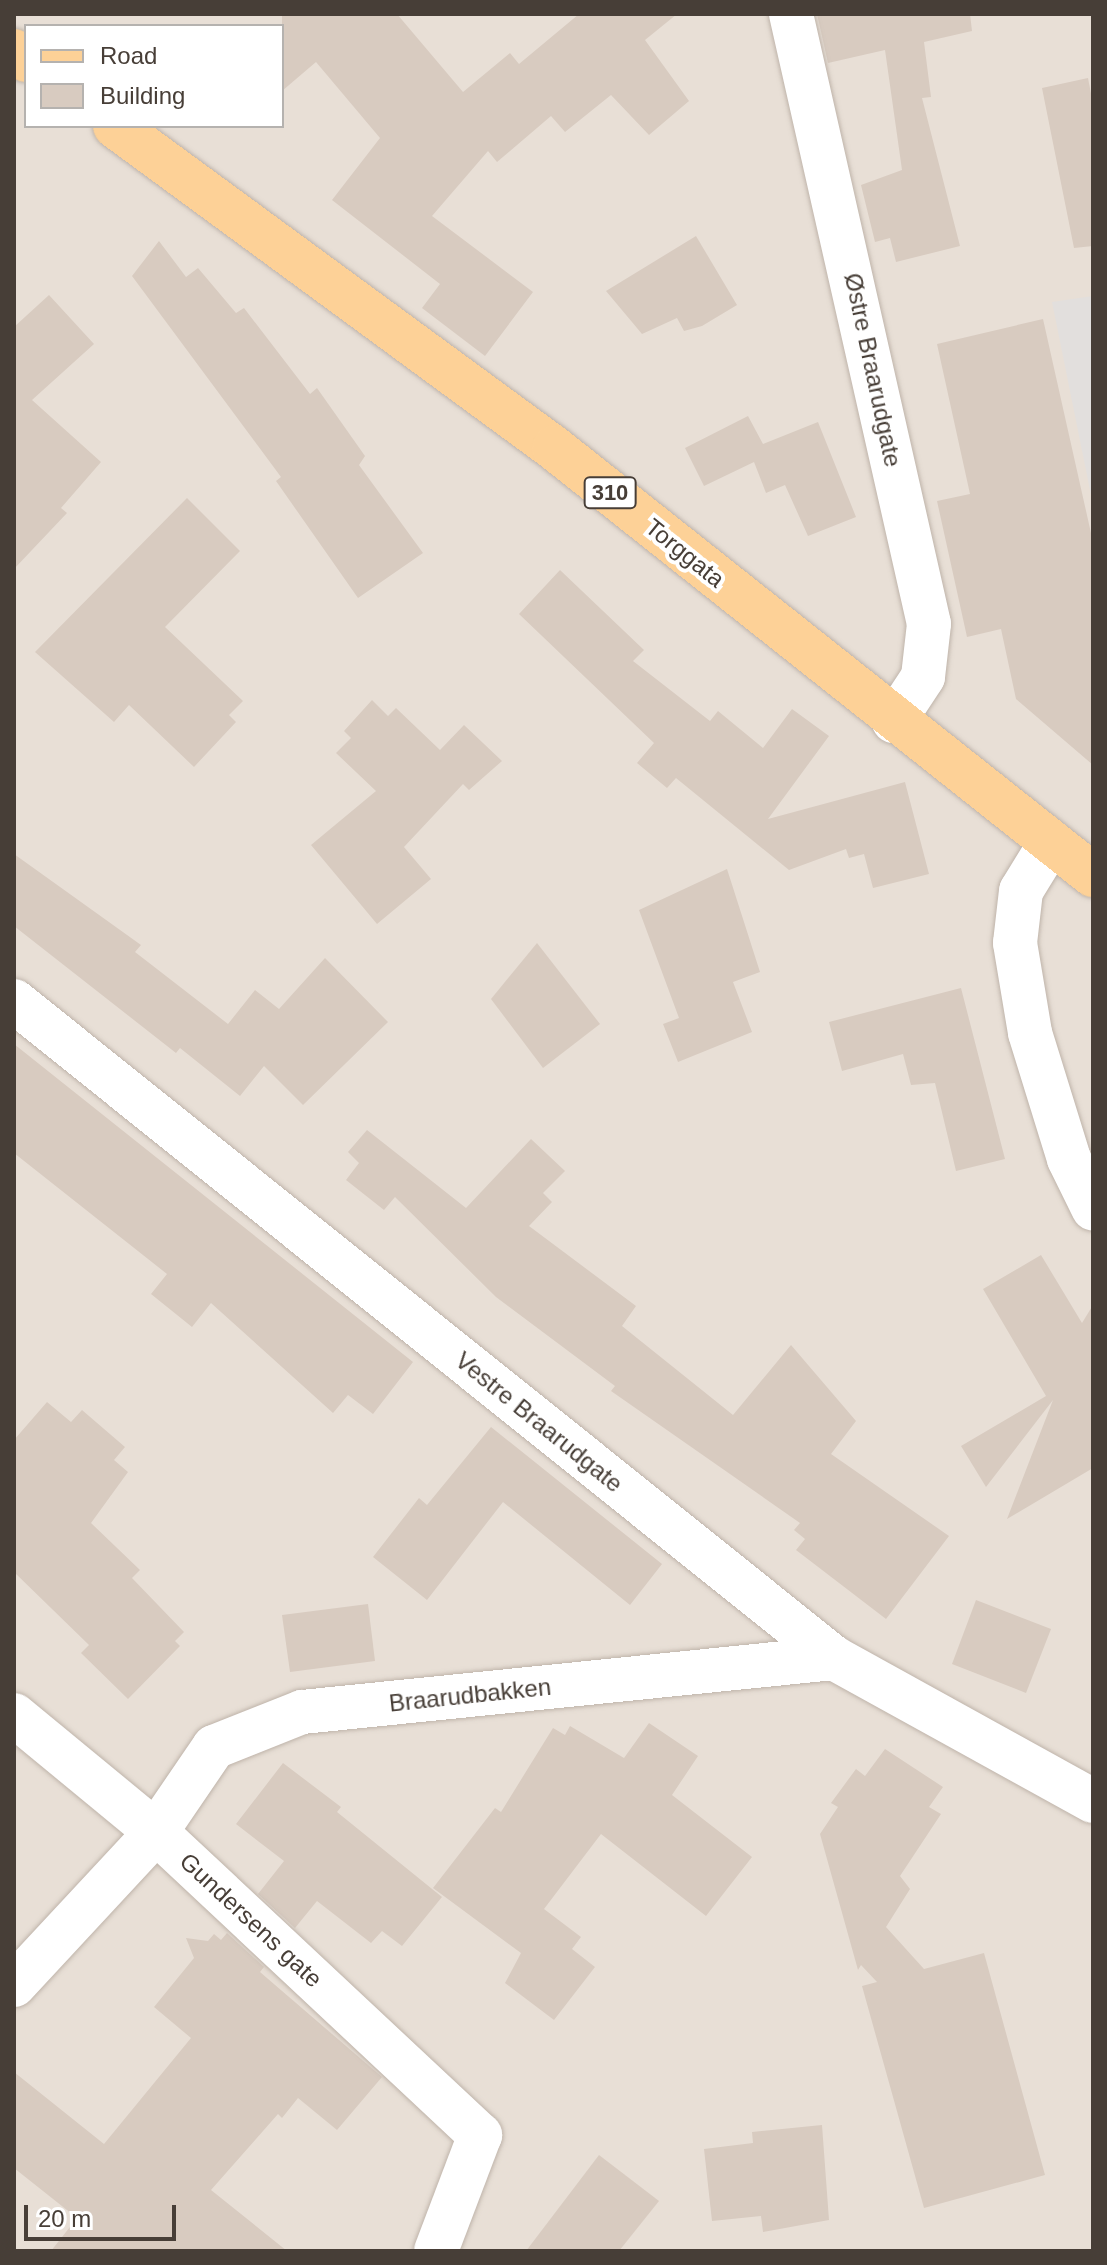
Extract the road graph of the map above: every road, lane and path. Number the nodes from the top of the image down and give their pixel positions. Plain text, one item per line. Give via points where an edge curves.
1 (791, 14) edge
2 (118, 128) edge
3 (894, 721) junction
4 (1051, 842) junction
5 (1093, 875) edge
6 (14, 1001) edge
7 (1093, 1208) edge
8 (834, 1658) junction
9 (14, 1715) edge
10 (1093, 1801) edge
11 (156, 1832) junction
12 (14, 1985) edge
13 (436, 2251) edge

1 - 3 street, Østre Braarudgate via 929,624 923,677
2 - 3 main road, Torggata / 310 via 554,448
3 - 4 main road, Torggata / 310
4 - 5 main road, Torggata / 310
4 - 7 street via 1021,891 1015,943 1030,1033 1069,1159
6 - 8 street, Vestre Braarudgate
8 - 10 street, Vestre Braarudgate
8 - 11 street, Braarudbakken via 302,1712 214,1747
9 - 11 street, Gundersens gate
11 - 12 street, Braarudbakken
11 - 13 street, Gundersens gate via 480,2135

